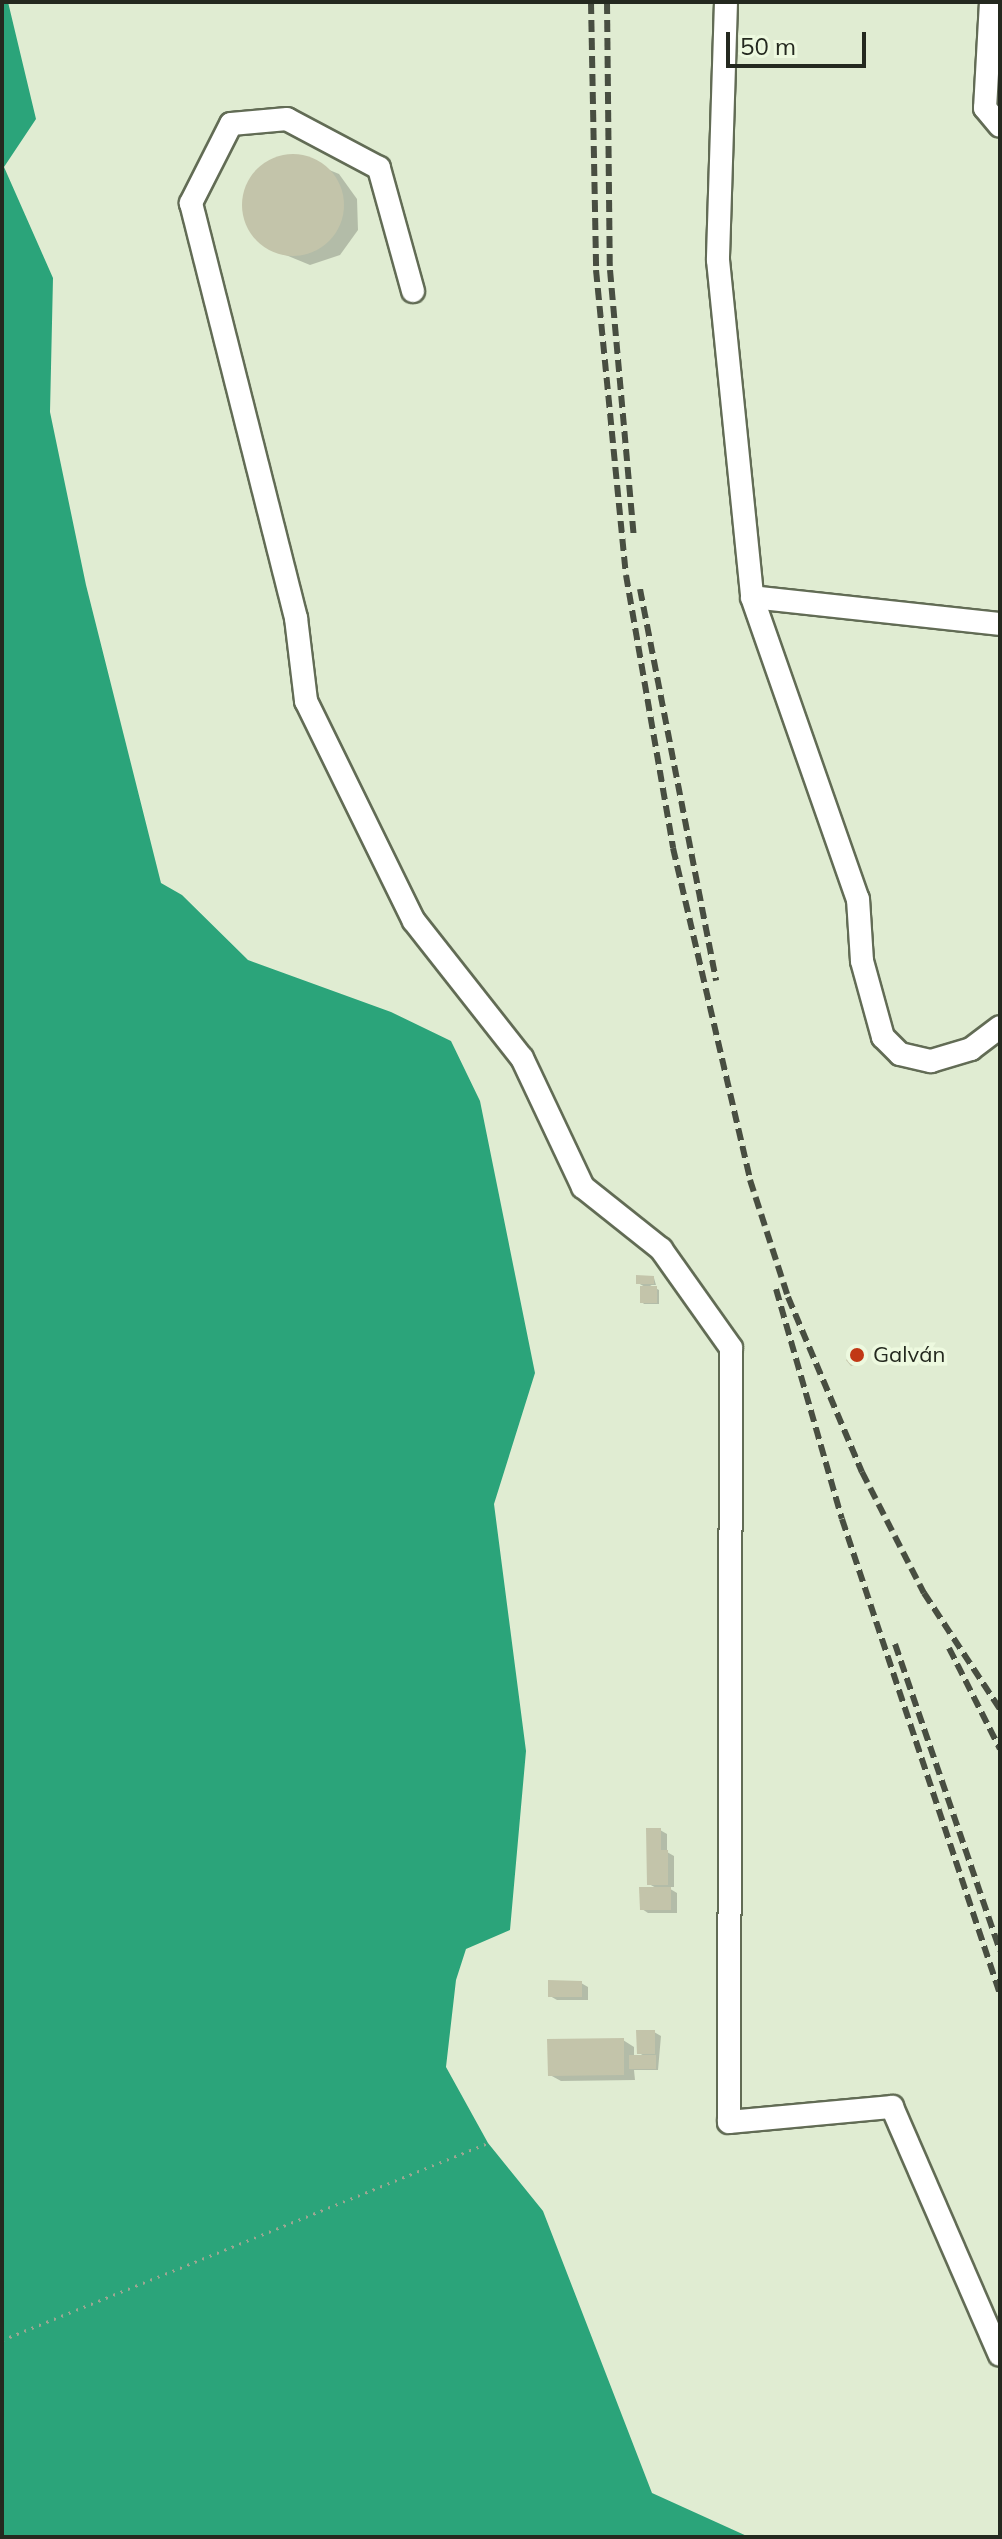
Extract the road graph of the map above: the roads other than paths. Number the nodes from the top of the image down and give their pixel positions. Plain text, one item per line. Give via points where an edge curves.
1 (726, 2) edge
2 (991, 2) edge
3 (1000, 126) edge
4 (413, 291) dead end
5 (752, 597) junction
6 (1000, 624) edge
7 (1000, 1027) edge
8 (1000, 2355) edge

1 - 5 lane via 718,260
2 - 3 lane via 985,108
4 - 8 lane via 379,168 287,119 231,124 191,203 296,618 306,701 414,921 522,1058 583,1187 661,1249 731,1348 729,2122 892,2107
5 - 6 lane
5 - 7 lane via 858,899 862,961 883,1037 900,1054 931,1061 971,1049

